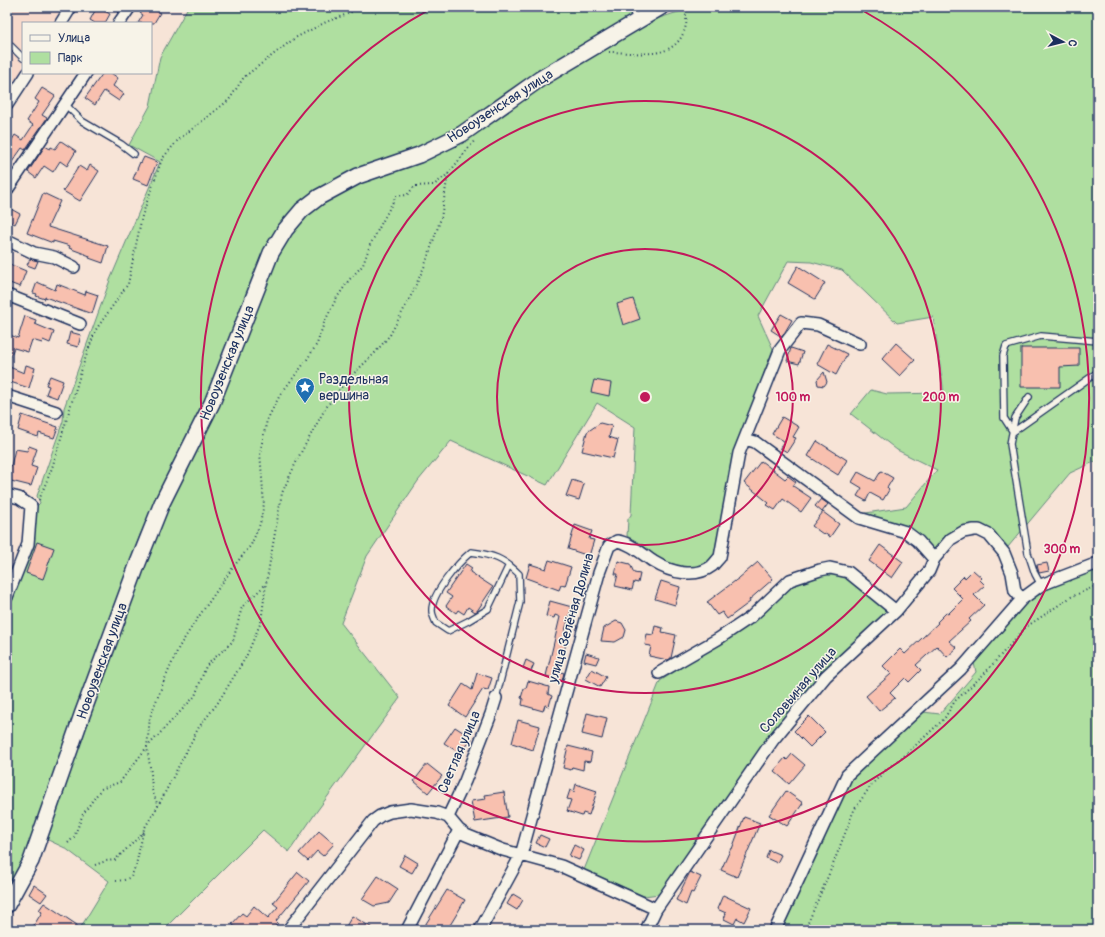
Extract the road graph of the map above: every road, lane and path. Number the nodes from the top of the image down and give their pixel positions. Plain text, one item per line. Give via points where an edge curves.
1 (71, 7) edge
2 (130, 7) edge
3 (358, 7) edge
4 (662, 7) edge
5 (686, 7) edge
6 (637, 14) edge
7 (62, 22) edge
8 (120, 22) edge
9 (7, 42) edge
10 (608, 52) dead end
11 (22, 57) edge
12 (27, 74) edge
13 (85, 74) edge
14 (65, 104) junction
15 (7, 105) edge
16 (477, 137) dead end
17 (134, 154) dead end
18 (448, 174) junction
19 (7, 190) edge
20 (7, 240) edge
21 (74, 267) dead end
22 (7, 295) edge
23 (80, 324) dead end
24 (1098, 341) edge
25 (860, 344) dead end
26 (1098, 372) edge
27 (7, 396) edge
28 (1028, 397) dead end
29 (56, 412) dead end
30 (1013, 432) junction
31 (745, 439) junction
32 (7, 495) edge
33 (31, 506) junction
34 (934, 559) junction
35 (1098, 562) edge
36 (509, 565) junction
37 (266, 584) junction
38 (1041, 585) junction
39 (1098, 586) edge
40 (7, 597) edge
41 (1022, 599) junction
42 (896, 611) junction
43 (659, 673) dead end
44 (496, 698) joint
45 (146, 747) junction
46 (158, 806) junction
47 (448, 817) junction
48 (459, 830) junction
49 (144, 832) junction
50 (68, 843) dead end
51 (521, 855) junction
52 (95, 865) dead end
53 (116, 881) dead end
54 (7, 905) edge
55 (656, 909) junction
56 (288, 930) edge
57 (406, 930) edge
58 (480, 930) edge
59 (646, 930) edge
60 (775, 930) edge
61 (805, 930) edge

1 - 7 street
2 - 8 street
3 - 33 path via 295,38 244,77 229,100 178,140 162,159 142,216 128,284 95,331 40,499
4 - 6 main road, Новоузенская улица
5 - 10 path via 686,24 680,40 663,52
6 - 54 main road, Новоузенская улица via 462,134 419,155 358,176 332,189 302,210 285,230 271,253 212,403 162,503 140,556 31,861
9 - 11 lane
12 - 15 street
13 - 14 street
14 - 17 lane via 82,121
14 - 19 street
16 - 18 path
18 - 37 path via 441,218 425,266 410,298 390,335 346,381 325,409 282,493
18 - 45 path via 434,185 415,186 407,195 396,196 370,245 363,265 336,299 317,344 280,395 267,420 260,452 264,504 260,524 251,545 215,592 179,647 150,717
20 - 21 street
22 - 23 street
24 - 30 lane via 1041,336 1006,346 1003,356 1004,418
25 - 31 street via 818,325 801,323 780,350
26 - 30 lane
27 - 29 street
28 - 30 lane via 1015,418
30 - 38 lane via 1010,444 1028,553
31 - 34 street via 755,442 859,518 906,532
31 - 51 street, улица Зелёная Долина via 739,453 720,557 712,566 702,572 677,572 656,563 624,542 617,541 609,546 599,572
32 - 33 street via 19,498
33 - 40 street via 28,544
34 - 41 street, Соловьиная улица via 950,539 963,532 978,530 989,534 1004,553 1012,573 1015,591
34 - 42 street, Соловьиная улица via 929,571
35 - 38 street
36 - 36 lane via 488,609 448,631 436,623 432,611 437,594 459,562 471,552 492,555
36 - 44 lane via 519,574 520,602
37 - 45 path via 242,607 233,641 206,666 195,696
37 - 46 path via 261,622 246,657 199,728
38 - 41 street
39 - 61 path via 1071,597 1026,627 984,674 955,701 944,719 872,784 854,810
41 - 60 street via 961,670 847,775
42 - 43 street via 848,572 830,568 820,570 790,580 751,617
42 - 55 street, Соловьиная улица via 826,676 773,740
44 - 47 street, Светлая улица via 465,781
45 - 46 path via 152,790
45 - 50 path via 120,782 101,789 83,814 74,837
46 - 49 path
47 - 48 street
47 - 56 street via 411,808 380,816 373,821
48 - 51 street via 503,850
48 - 57 street
49 - 52 path via 115,860
49 - 53 path via 131,877
51 - 55 street via 561,866
51 - 58 street, улица Зелёная Долина
55 - 59 street, Соловьиная улица

